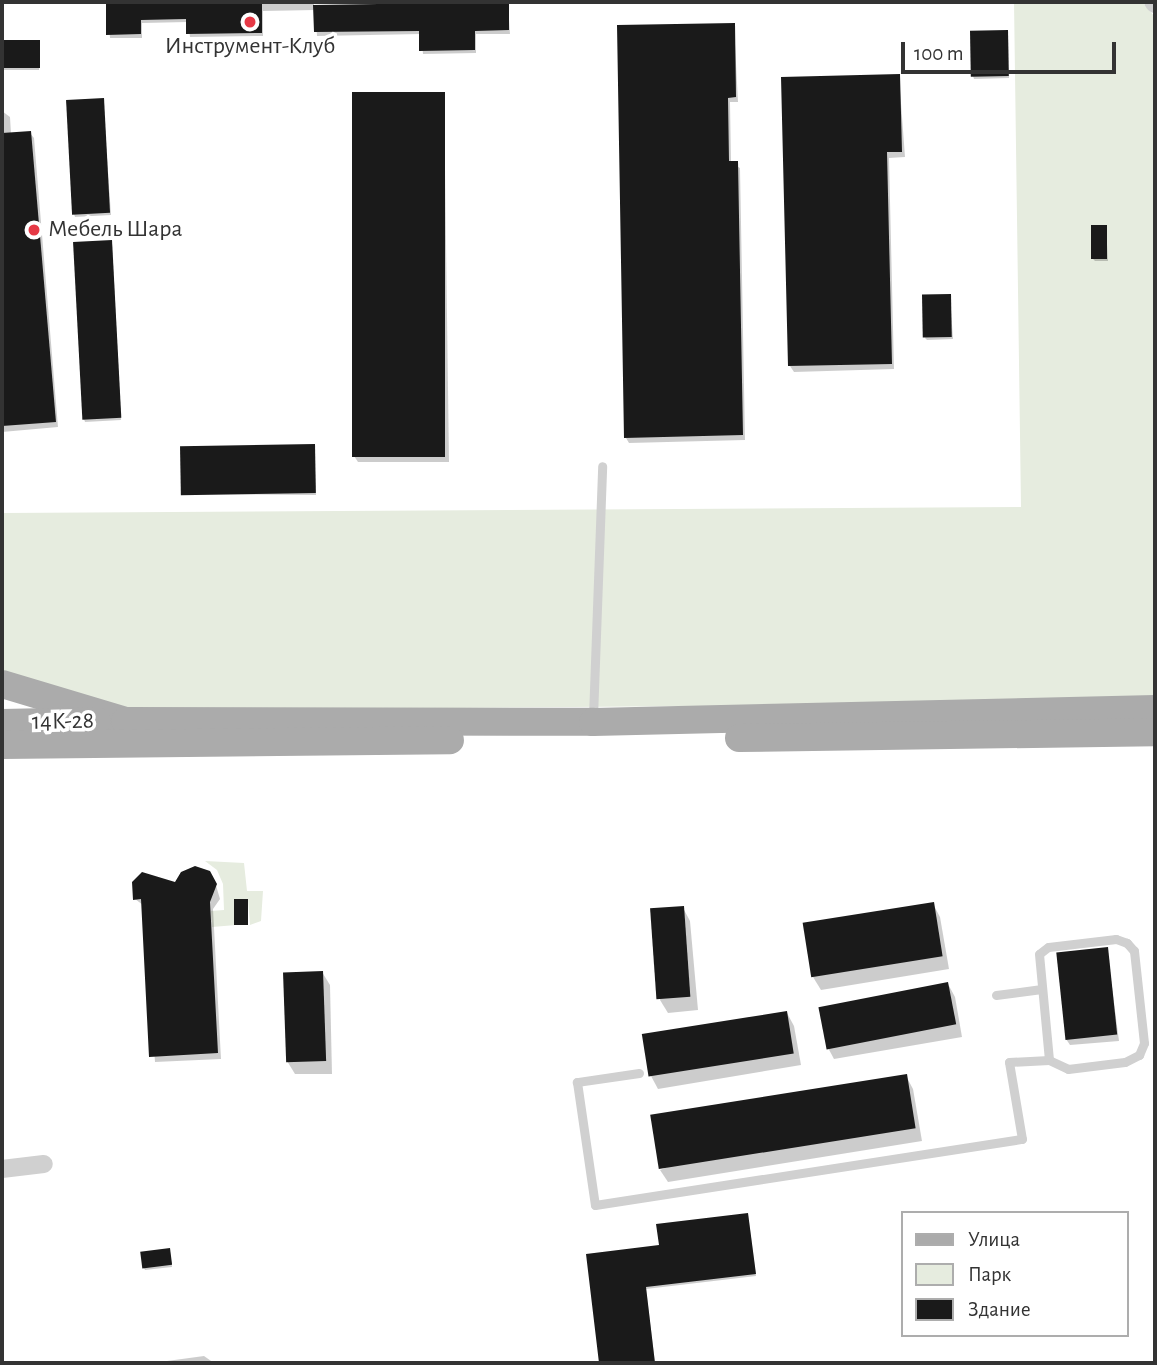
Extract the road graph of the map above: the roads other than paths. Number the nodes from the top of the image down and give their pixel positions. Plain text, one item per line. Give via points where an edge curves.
1 (601, 466) dead end
2 (2, 684) edge
3 (1155, 709) edge
4 (125, 721) junction
5 (593, 722) junction
6 (2, 723) edge
7 (1155, 732) edge
8 (105, 741) junction
9 (2, 745) edge
10 (2, 755) edge
11 (1042, 989) junction
12 (996, 995) dead end
13 (1049, 1060) junction
14 (639, 1073) dead end
15 (44, 1164) dead end
16 (2, 1169) edge

1 - 5 lane
2 - 4 main road
3 - 5 main road, 14К-28
4 - 5 main road, 14К-28
4 - 6 main road, 14К-28
7 - 8 main road, 14К-28
8 - 9 main road, 14К-28
8 - 10 main road
11 - 12 lane
11 - 13 lane
11 - 13 lane via 1039,954 1048,947 1116,939 1134,951 1144,1043 1139,1055 1125,1062 1068,1069
13 - 14 lane via 1009,1062 1023,1139 596,1205 577,1082
15 - 16 street

